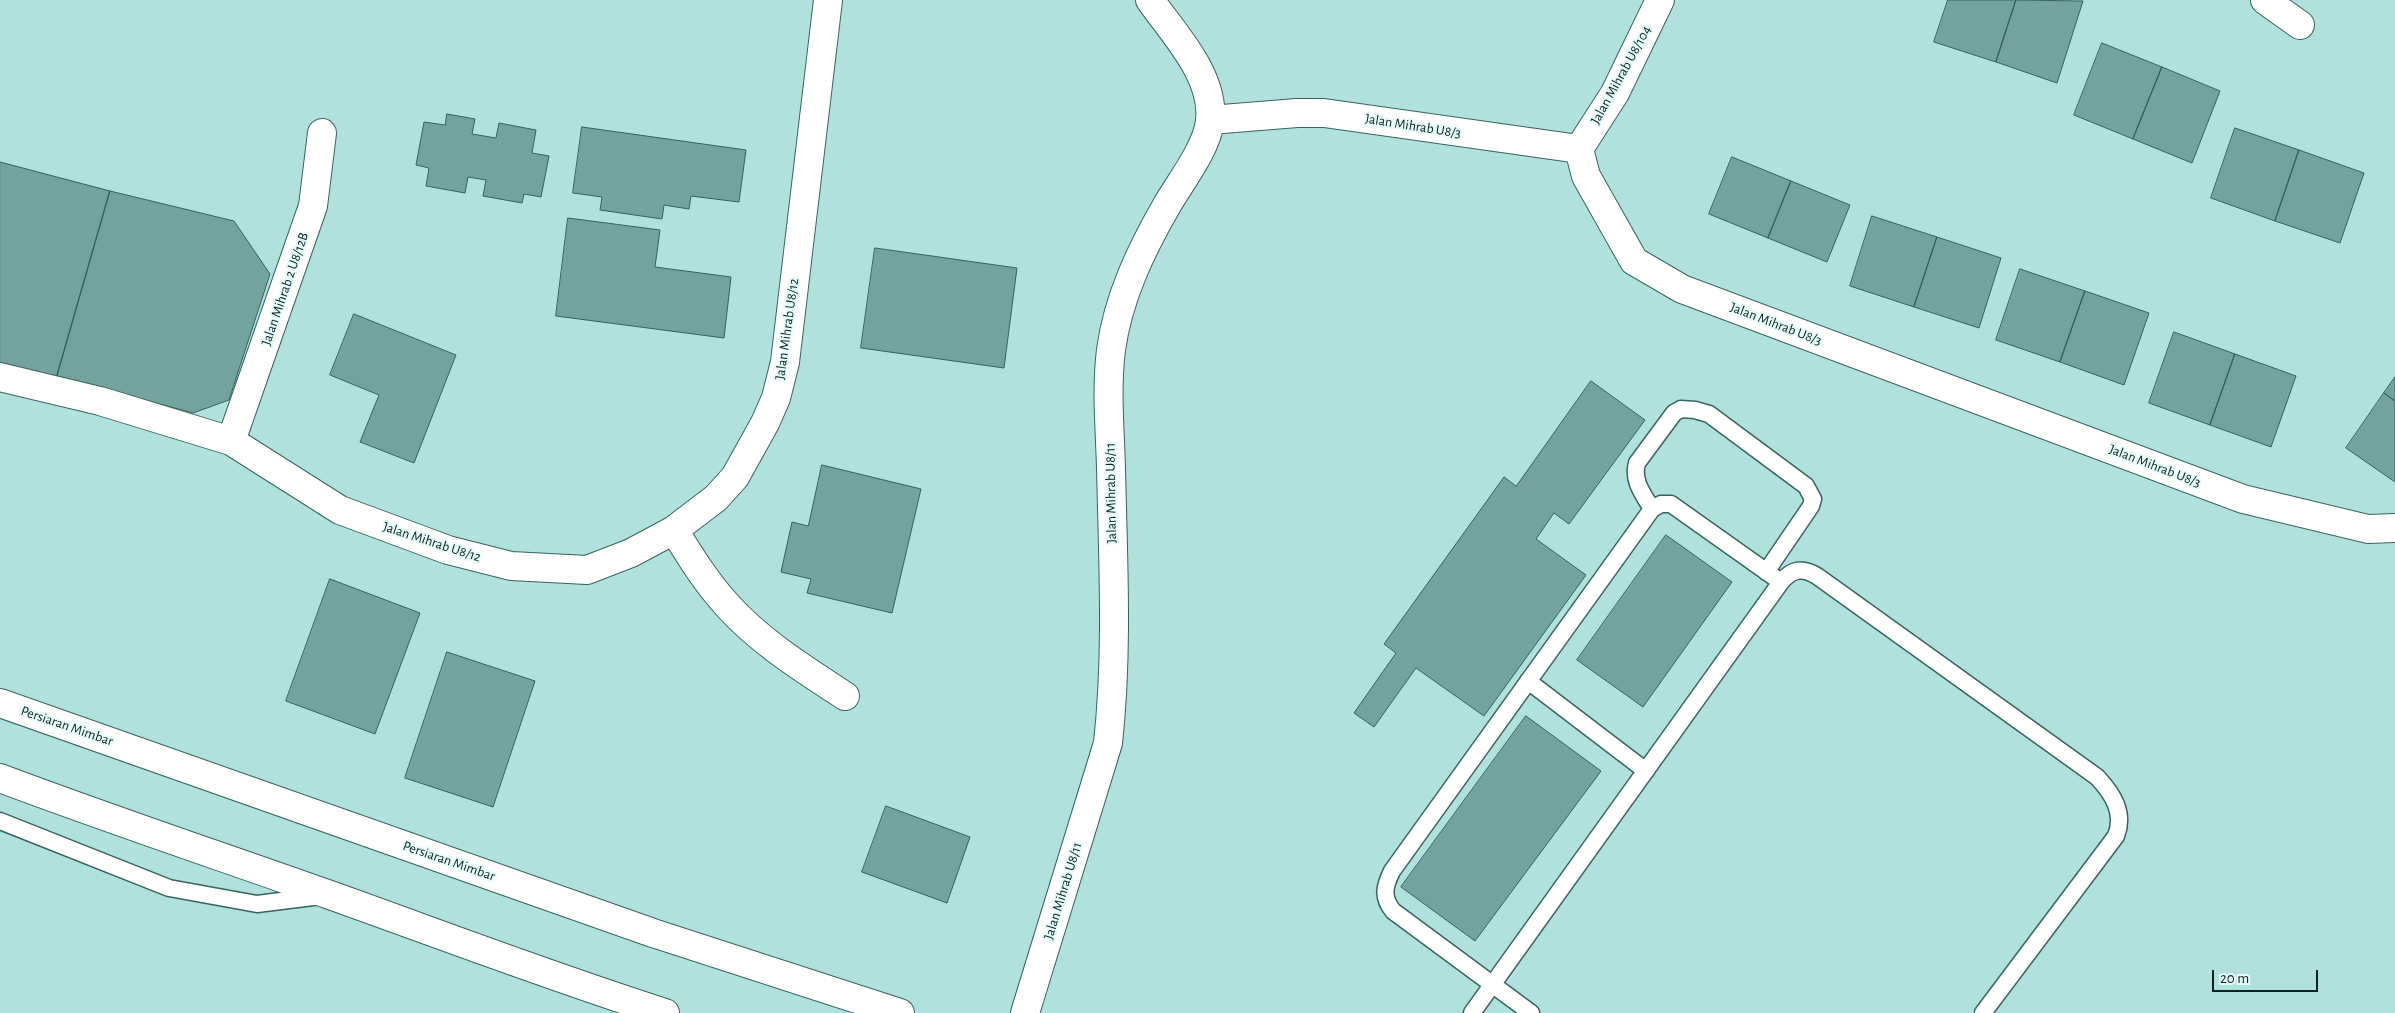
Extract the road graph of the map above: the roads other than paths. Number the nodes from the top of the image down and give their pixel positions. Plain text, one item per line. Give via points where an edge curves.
1 (828, 0) edge
2 (1150, 0) edge
3 (1660, 0) edge
4 (2264, 0) edge
5 (2300, 25) dead end
6 (1210, 120) junction
7 (322, 133) dead end
8 (1579, 149) junction
9 (0, 377) edge
10 (231, 441) junction
11 (1652, 509) junction
12 (2395, 528) edge
13 (674, 530) junction
14 (1766, 572) junction
15 (1781, 582) junction
16 (1528, 681) junction
17 (845, 696) dead end
18 (0, 703) edge
19 (1646, 771) junction
20 (0, 778) edge
21 (0, 821) edge
22 (330, 895) junction
23 (1492, 984) junction
24 (665, 1013) edge
25 (900, 1013) edge
26 (1025, 1013) edge
27 (1472, 1013) edge
28 (1531, 1013) edge
29 (1983, 1013) edge

1 - 13 street, Jalan Mihrab U8/12 via 785,362 776,398 735,477 716,498
2 - 6 street, Jalan Mihrab U8/11 via 1199,73 1208,96
3 - 8 street, Jalan Mihrab U8/104 via 1615,93
4 - 5 street
6 - 8 street, Jalan Mihrab U8/3 via 1324,113
6 - 26 street, Jalan Mihrab U8/11 via 1201,146 1154,228 1131,276 1113,341 1108,394 1114,653 1108,743
7 - 10 street, Jalan Mihrab 2 U8/12B via 310,215
8 - 12 street, Jalan Mihrab U8/3 via 1586,176 1634,261 1682,289 2243,499 2368,529
9 - 10 street, Jalan Mihrab U8/12 via 100,401
10 - 13 street, Jalan Mihrab U8/12 via 340,510 448,550 511,566 587,570 631,553
11 - 14 lane via 1661,504 1671,504
11 - 14 lane via 1636,480 1637,463 1674,413 1688,409 1709,414 1811,492 1811,506
11 - 16 lane
13 - 17 street via 728,606 754,631
14 - 15 lane
15 - 19 lane
15 - 29 lane via 1788,573 1798,570 1818,576 2097,777 2115,801 2120,825 2116,836
16 - 19 lane
16 - 23 lane via 1385,883 1386,902 1393,912
18 - 25 street, Persiaran Mimbar via 653,933
19 - 23 lane
20 - 22 street via 107,819
21 - 22 lane via 170,888 257,904
22 - 24 street via 560,979
23 - 27 lane
23 - 28 lane

